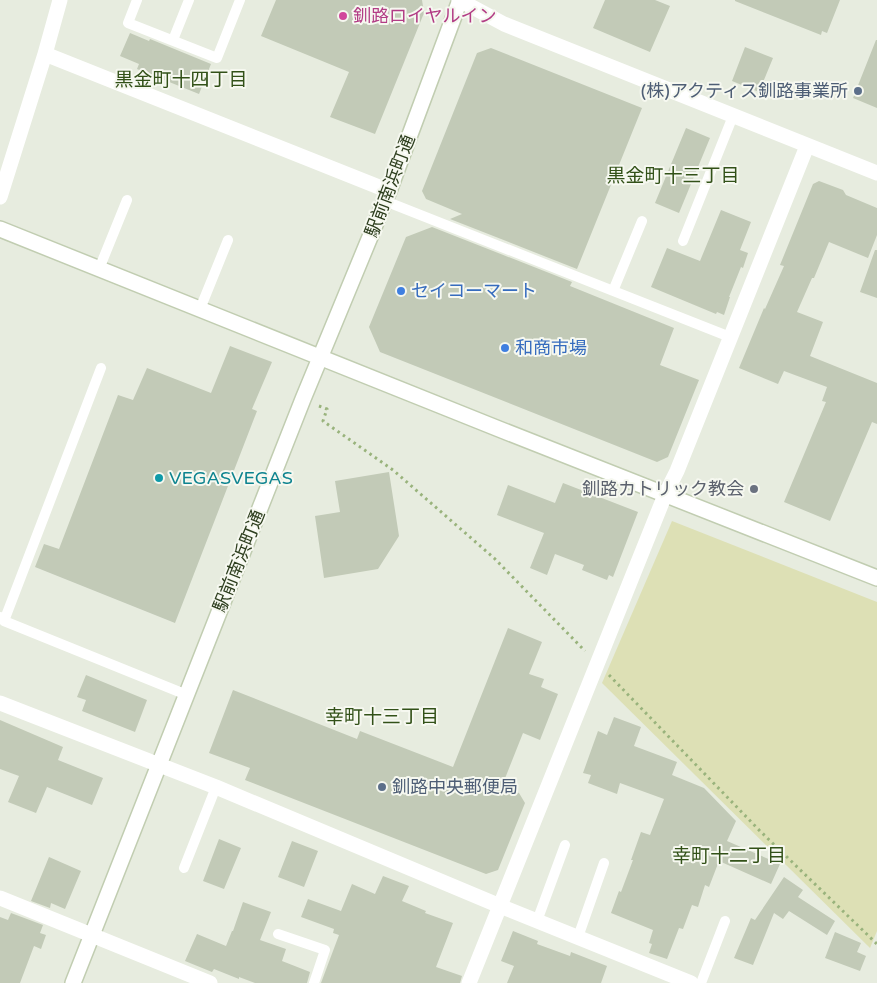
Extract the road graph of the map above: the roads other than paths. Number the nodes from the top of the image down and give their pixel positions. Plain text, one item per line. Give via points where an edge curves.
1 (60, 0) edge
2 (138, 0) edge
3 (189, 0) edge
4 (240, 0) edge
5 (459, 0) edge
6 (173, 40) junction
7 (45, 54) junction
8 (733, 116) junction
9 (807, 146) junction
10 (877, 173) edge
11 (387, 196) junction
12 (0, 197) edge
13 (127, 200) dead end
14 (642, 221) dead end
15 (0, 229) edge
16 (228, 240) dead end
17 (683, 241) dead end
18 (99, 269) junction
19 (613, 291) junction
20 (200, 309) junction
21 (730, 337) junction
22 (320, 357) junction
23 (101, 368) dead end
24 (665, 495) junction
25 (877, 578) edge
26 (2, 619) edge
27 (187, 695) junction
28 (0, 703) edge
29 (159, 765) junction
30 (216, 787) junction
31 (565, 845) dead end
32 (604, 863) dead end
33 (184, 868) dead end
34 (0, 898) edge
35 (500, 906) junction
36 (537, 921) junction
37 (725, 921) dead end
38 (278, 934) dead end
39 (92, 935) junction
40 (578, 937) junction
41 (73, 983) edge
42 (210, 983) edge
43 (314, 983) edge
44 (469, 983) edge
45 (691, 983) edge
46 (701, 983) edge

1 - 7 street
2 - 6 lane via 128,23
3 - 6 lane
4 - 6 lane via 217,58
5 - 8 street via 509,26
5 - 11 street, 駅前南浜町通
7 - 11 street
7 - 12 street
8 - 9 street
8 - 17 lane
9 - 10 street
9 - 21 street
11 - 19 lane
11 - 22 street, 駅前南浜町通
13 - 18 lane
14 - 19 lane
15 - 18 street
16 - 20 lane
18 - 20 street
19 - 21 lane
20 - 22 street
21 - 24 street
22 - 24 street
22 - 27 street, 駅前南浜町通
23 - 26 lane
24 - 25 street
24 - 35 street
26 - 27 lane
27 - 29 street, 駅前南浜町通
28 - 29 street
29 - 30 street
29 - 39 street, 駅前南浜町通
30 - 33 lane
30 - 35 street
31 - 36 lane
32 - 40 lane
34 - 39 street
35 - 36 street
35 - 44 street
36 - 40 street
37 - 46 lane
38 - 43 lane via 325,950
39 - 41 street, 駅前南浜町通
39 - 42 street
40 - 45 street

